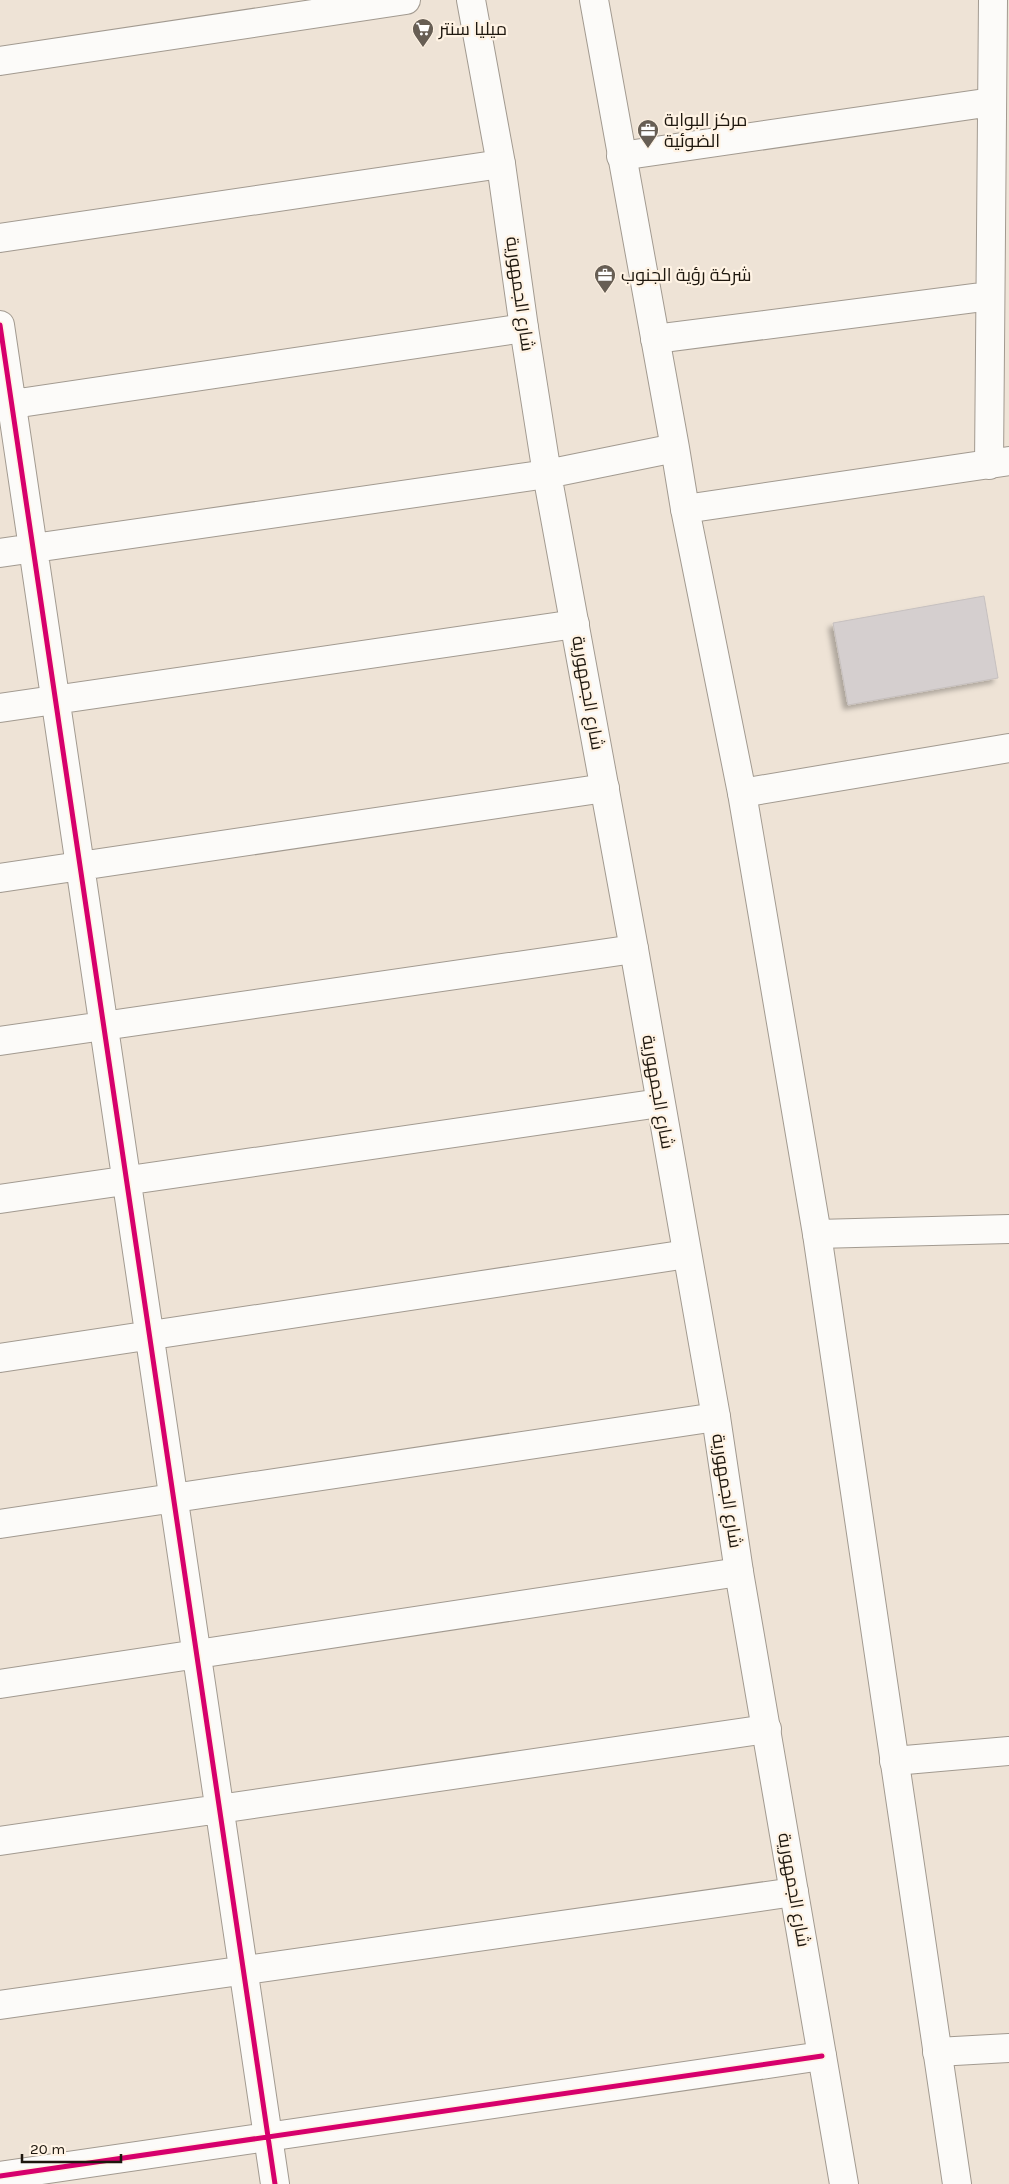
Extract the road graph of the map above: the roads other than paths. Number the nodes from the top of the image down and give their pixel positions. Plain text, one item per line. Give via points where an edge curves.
1 (406, 0) edge
2 (471, 0) edge
3 (594, 0) edge
4 (993, 0) edge
5 (0, 61) edge
6 (992, 102) junction
7 (621, 156) junction
8 (501, 164) junction
9 (1000, 220) edge
10 (0, 238) edge
11 (990, 296) junction
12 (0, 325) edge
13 (524, 328) junction
14 (655, 339) junction
15 (6, 405) edge
16 (675, 448) junction
17 (999, 463) edge
18 (547, 474) junction
19 (684, 509) junction
20 (33, 548) junction
21 (0, 553) edge
22 (575, 624) junction
23 (56, 700) junction
24 (0, 708) edge
25 (1009, 748) edge
26 (605, 788) junction
27 (742, 793) junction
28 (80, 866) junction
29 (0, 878) edge
30 (634, 949) junction
31 (104, 1026) junction
32 (0, 1041) edge
33 (660, 1103) junction
34 (126, 1181) junction
35 (0, 1199) edge
36 (1009, 1229) edge
37 (817, 1234) junction
38 (687, 1254) junction
39 (149, 1336) junction
40 (0, 1358) edge
41 (716, 1417) junction
42 (173, 1498) junction
43 (0, 1524) edge
44 (739, 1572) junction
45 (196, 1654) junction
46 (0, 1684) edge
47 (767, 1729) junction
48 (1009, 1751) edge
49 (894, 1761) junction
50 (219, 1809) junction
51 (0, 1841) edge
52 (794, 1892) junction
53 (243, 1970) junction
54 (0, 2005) edge
55 (1009, 2048) edge
56 (937, 2052) junction
57 (822, 2056) junction
58 (268, 2137) junction
59 (0, 2176) edge
60 (274, 2184) edge
61 (844, 2184) edge
62 (957, 2184) edge

1 - 5 street
2 - 8 street, شارع الجمهورية
3 - 7 street
4 - 6 street
6 - 7 street
6 - 9 street
7 - 14 street
8 - 10 street
8 - 13 street, شارع الجمهورية
9 - 11 street
11 - 14 street
11 - 17 street
12 - 15 street
13 - 15 street
13 - 18 street, شارع الجمهورية
14 - 16 street
15 - 20 street
16 - 18 street
16 - 19 street
17 - 19 street
18 - 20 street
18 - 22 street, شارع الجمهورية
19 - 27 street
20 - 21 street
20 - 23 street
22 - 23 street
22 - 26 street, شارع الجمهورية
23 - 24 street
23 - 28 street
25 - 27 street
26 - 28 street
26 - 30 street, شارع الجمهورية
27 - 37 street
28 - 29 street
28 - 31 street
30 - 31 street
30 - 33 street, شارع الجمهورية
31 - 32 street
31 - 34 street
33 - 34 street
33 - 38 street, شارع الجمهورية
34 - 35 street
34 - 39 street
36 - 37 street
37 - 49 street
38 - 39 street
38 - 41 street, شارع الجمهورية
39 - 40 street
39 - 42 street
41 - 42 street
41 - 44 street, شارع الجمهورية
42 - 43 street
42 - 45 street
44 - 45 street
44 - 47 street, شارع الجمهورية
45 - 46 street
45 - 50 street
47 - 50 street
47 - 52 street, شارع الجمهورية
48 - 49 street
49 - 56 street
50 - 51 street
50 - 53 street
52 - 53 street
52 - 57 street, شارع الجمهورية
53 - 54 street
53 - 58 street
55 - 56 street
56 - 62 street
57 - 58 street
57 - 61 street, شارع الجمهورية
58 - 59 street
58 - 60 street

